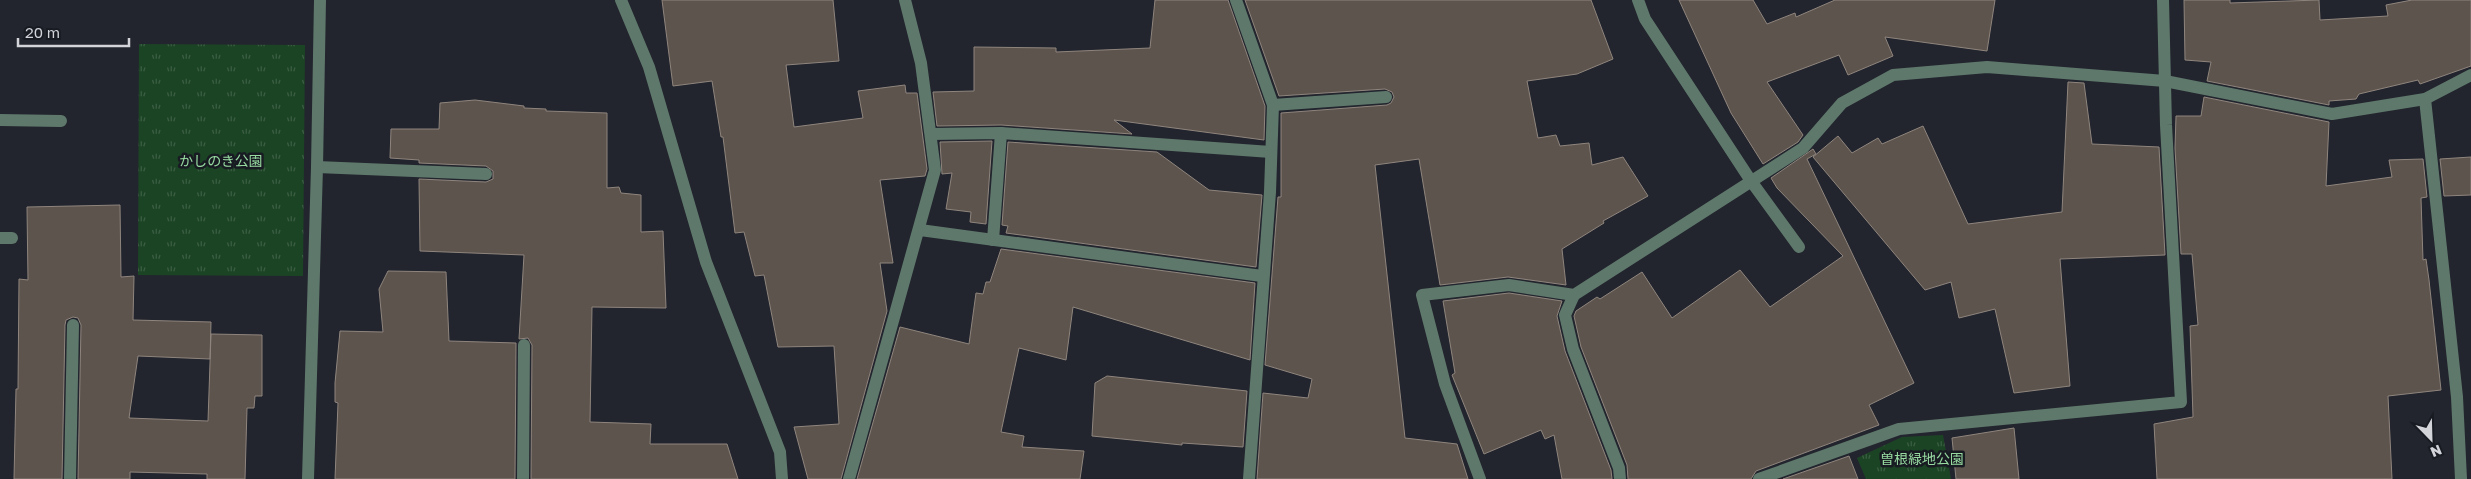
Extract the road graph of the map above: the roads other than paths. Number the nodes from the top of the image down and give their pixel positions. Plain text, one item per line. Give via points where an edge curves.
1 (320, 0) edge
2 (621, 0) edge
3 (905, 0) edge
4 (1236, 0) edge
5 (1638, 0) edge
6 (2163, 0) edge
7 (2471, 75) edge
8 (2165, 81) junction
9 (1386, 97) dead end
10 (2425, 99) junction
11 (1273, 105) junction
12 (0, 120) edge
13 (61, 121) dead end
14 (930, 134) junction
15 (1001, 134) junction
16 (1271, 152) junction
17 (317, 167) junction
18 (486, 174) dead end
19 (1751, 181) junction
20 (920, 230) junction
21 (993, 240) junction
22 (1799, 247) dead end
23 (1262, 276) junction
24 (1574, 295) junction
25 (73, 324) dead end
26 (524, 345) dead end
27 (70, 479) edge
28 (308, 479) edge
29 (523, 479) edge
30 (782, 479) edge
31 (848, 479) edge
32 (1249, 479) edge
33 (1480, 479) edge
34 (1620, 479) edge
35 (1759, 479) edge
36 (2460, 479) edge

1 - 17 street
2 - 30 street via 649,67 706,262 780,452
3 - 14 street via 921,63
4 - 11 street
5 - 19 street via 1645,19
6 - 8 street
7 - 10 street
8 - 10 street via 2332,114
8 - 19 street via 1987,67 1893,75 1842,103 1803,148
8 - 35 street via 2181,402 1899,429
9 - 11 street
10 - 36 street via 2456,397
11 - 16 street
12 - 13 street
14 - 15 street
14 - 20 street via 935,170
15 - 16 street
15 - 21 street
16 - 23 street
17 - 18 street
17 - 28 street
19 - 22 street
19 - 24 street
20 - 21 street
20 - 31 street
21 - 23 street
23 - 32 street
24 - 33 street via 1509,285 1422,295 1445,384
24 - 34 street via 1565,315 1573,349
25 - 27 street
26 - 29 street

